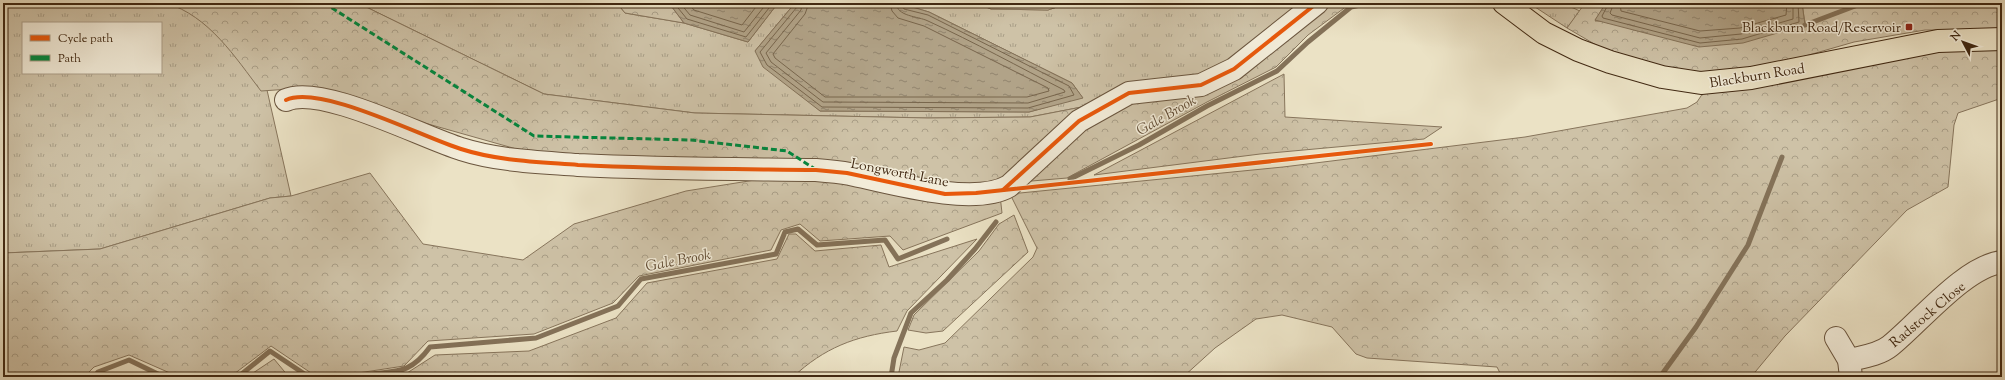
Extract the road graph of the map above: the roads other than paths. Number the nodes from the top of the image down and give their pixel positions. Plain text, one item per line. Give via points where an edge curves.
1 (1317, 3) edge
2 (1504, 3) edge
3 (2002, 39) edge
4 (286, 100) dead end
5 (2002, 262) edge
6 (1836, 338) dead end
7 (1850, 369) edge

1 - 4 street, Longworth Lane via 1234,70 1201,85 1129,93 1079,121 1003,190 976,193 945,194 847,173 816,170 618,167 508,158 462,150 343,104 310,98
2 - 3 highway, Blackburn Road via 1544,33 1578,50 1662,77 1702,84 1751,78 1938,41
5 - 7 street, Radstock Close via 1993,263 1974,274 1938,301 1889,347
6 - 7 street, Radstock Close

